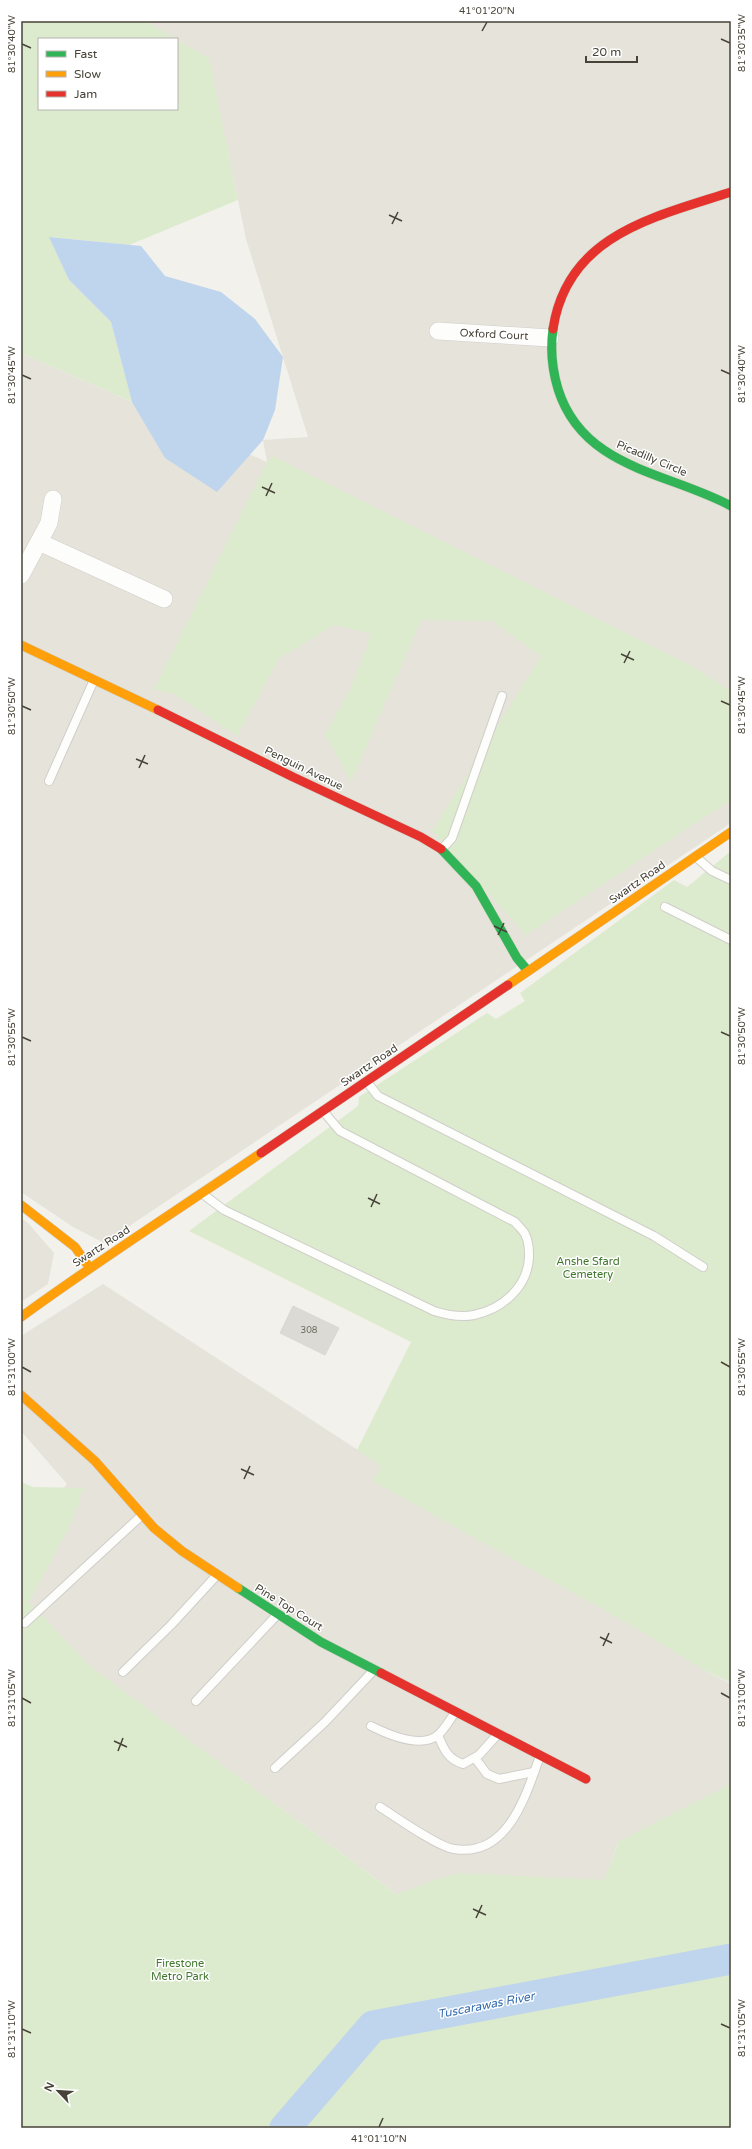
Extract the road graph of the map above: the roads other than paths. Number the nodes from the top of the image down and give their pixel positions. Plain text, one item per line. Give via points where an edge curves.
1 (731, 192) edge
2 (438, 331) dead end
3 (550, 338) junction
4 (53, 499) dead end
5 (731, 506) edge
6 (39, 542) junction
7 (21, 574) edge
8 (164, 599) dead end
9 (21, 645) edge
10 (94, 679) junction
11 (502, 696) dead end
12 (49, 781) dead end
13 (731, 832) edge
14 (441, 849) junction
15 (696, 856) junction
16 (731, 880) edge
17 (665, 907) dead end
18 (731, 940) edge
19 (528, 970) junction
20 (367, 1081) junction
21 (323, 1110) junction
22 (202, 1193) junction
23 (21, 1205) edge
24 (89, 1267) junction
25 (703, 1267) dead end
26 (21, 1317) edge
27 (21, 1395) edge
28 (142, 1515) junction
29 (217, 1575) junction
30 (278, 1615) junction
31 (26, 1623) dead end
32 (374, 1670) junction
33 (122, 1672) dead end
34 (196, 1701) dead end
35 (456, 1712) junction
36 (370, 1726) dead end
37 (498, 1733) junction
38 (438, 1736) junction
39 (540, 1755) junction
40 (475, 1758) junction
41 (274, 1768) dead end
42 (534, 1772) junction
43 (586, 1779) dead end
44 (380, 1807) dead end

1 - 3 street, Picadilly Circle via 635,225 619,232 595,249 580,265 564,289 552,320
2 - 3 street, Oxford Court
3 - 5 street, Picadilly Circle via 556,387 574,421 587,437 614,456
4 - 6 street via 49,523
6 - 7 street
6 - 8 street
9 - 10 street, Penguin Avenue
10 - 12 lane
10 - 14 street, Penguin Avenue
11 - 14 lane via 452,838
13 - 15 street, Swartz Road
14 - 19 street, Penguin Avenue via 476,886 517,958
15 - 16 lane via 712,871
15 - 19 street, Swartz Road
17 - 18 lane
19 - 20 street, Swartz Road
20 - 21 street, Swartz Road
20 - 25 lane via 378,1096 654,1236
21 - 22 street, Swartz Road
21 - 22 lane via 340,1131 515,1222 525,1233 529,1246 528,1268 519,1289 508,1300 491,1310 472,1316 451,1316 434,1311 224,1210
22 - 24 street, Swartz Road via 137,1238
23 - 24 street via 74,1247
24 - 26 street, Swartz Road
27 - 28 street, Pine Top Court via 95,1460
28 - 29 street, Pine Top Court via 182,1551
28 - 31 lane
29 - 30 street, Pine Top Court
29 - 33 lane
30 - 32 street, Pine Top Court via 321,1642
30 - 34 lane
32 - 35 street, Pine Top Court
32 - 41 lane via 325,1722
35 - 37 street, Pine Top Court
35 - 38 lane
36 - 38 lane via 396,1738 423,1740
37 - 39 street, Pine Top Court
37 - 40 lane
38 - 40 lane via 444,1751 453,1760 464,1764
39 - 42 lane
39 - 43 street, Pine Top Court
40 - 42 lane via 487,1774 499,1779
42 - 44 lane via 512,1822 499,1837 477,1850 453,1849

